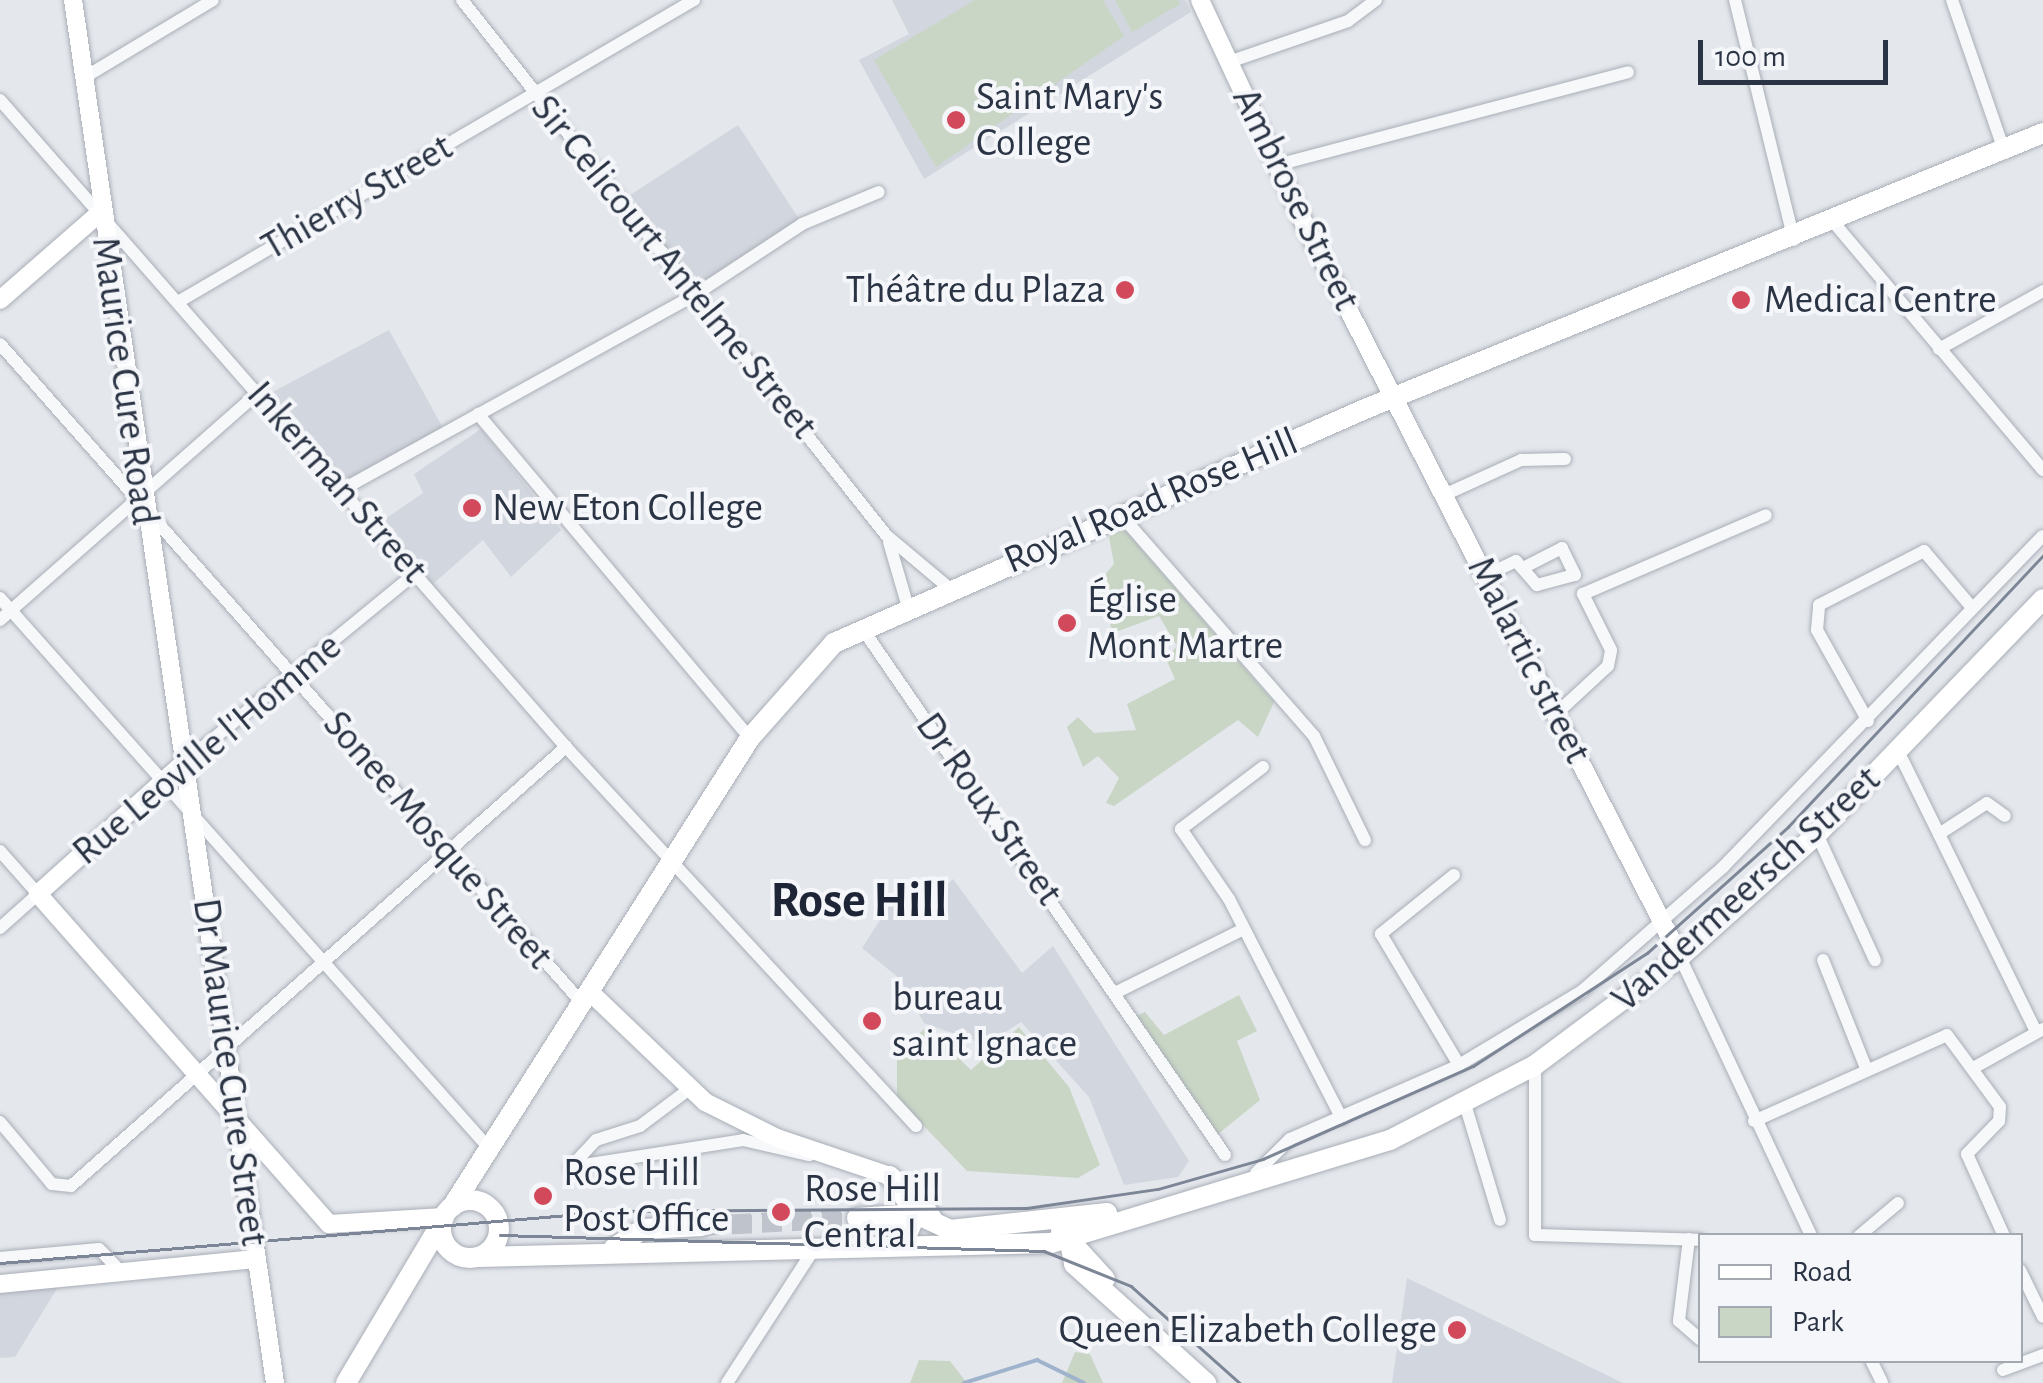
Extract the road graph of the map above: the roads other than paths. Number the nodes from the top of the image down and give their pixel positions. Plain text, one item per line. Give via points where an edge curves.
1 (73, 0) edge
2 (213, 0) edge
3 (462, 0) edge
4 (694, 0) edge
5 (1200, 0) edge
6 (1376, 0) edge
7 (1735, 0) edge
8 (1952, 0) edge
9 (1229, 62) junction
10 (1628, 72) dead end
11 (84, 78) junction
12 (536, 94) junction
13 (0, 100) edge
14 (2043, 134) edge
15 (2005, 154) junction
16 (1277, 165) junction
17 (879, 192) dead end
18 (102, 211) junction
19 (1835, 224) junction
20 (1794, 240) junction
21 (2043, 292) edge
22 (692, 296) junction
23 (0, 300) edge
24 (178, 302) junction
25 (0, 344) edge
26 (1939, 348) junction
27 (259, 392) junction
28 (1395, 397) junction
29 (478, 414) junction
30 (1565, 460) dead end
31 (2043, 470) edge
32 (345, 488) junction
33 (139, 494) junction
34 (1444, 495) junction
35 (1766, 514) dead end
36 (1121, 515) junction
37 (886, 535) junction
38 (2043, 536) edge
39 (1528, 565) junction
40 (416, 572) junction
41 (1575, 575) junction
42 (1485, 576) junction
43 (948, 588) junction
44 (1583, 594) junction
45 (0, 598) edge
46 (2043, 599) edge
47 (907, 604) junction
48 (1969, 604) junction
49 (5, 615) edge
50 (860, 626) junction
51 (293, 673) junction
52 (1557, 713) junction
53 (1868, 722) junction
54 (750, 738) junction
55 (566, 747) junction
56 (1899, 753) junction
57 (186, 761) junction
58 (1263, 767) dead end
59 (160, 784) junction
60 (2004, 816) dead end
61 (194, 819) junction
62 (1816, 834) junction
63 (1939, 834) junction
64 (1365, 840) dead end
65 (0, 851) edge
66 (446, 855) junction
67 (672, 865) junction
68 (1454, 876) dead end
69 (38, 894) junction
70 (1664, 924) junction
71 (0, 928) edge
72 (1242, 930) junction
73 (1680, 957) junction
74 (1823, 960) dead end
75 (1875, 960) dead end
76 (325, 962) junction
77 (1116, 993) junction
78 (586, 997) junction
79 (2040, 1030) edge
80 (224, 1052) junction
81 (1458, 1065) junction
82 (1534, 1066) junction
83 (1866, 1068) junction
84 (1976, 1068) junction
85 (195, 1079) junction
86 (688, 1090) junction
87 (1465, 1104) junction
88 (725, 1112) junction
89 (1342, 1119) junction
90 (0, 1122) edge
91 (1754, 1122) junction
92 (916, 1126) dead end
93 (238, 1132) junction
94 (734, 1141) junction
95 (488, 1149) junction
96 (1225, 1155) dead end
97 (829, 1159) junction
98 (890, 1176) joint
99 (1234, 1190) junction
100 (1898, 1203) dead end
101 (1184, 1204) junction
102 (488, 1206) junction
103 (446, 1215) junction
104 (857, 1218) tunnel mouth
105 (926, 1218) junction
106 (1113, 1220) junction
107 (1500, 1220) dead end
108 (702, 1226) tunnel mouth
109 (500, 1228) junction
110 (1070, 1232) junction
111 (1809, 1233) edge
112 (1863, 1233) edge
113 (1998, 1233) edge
114 (1695, 1240) edge
115 (1022, 1243) junction
116 (902, 1246) junction
117 (614, 1248) junction
118 (450, 1250) junction
119 (557, 1252) junction
120 (812, 1252) junction
121 (478, 1257) junction
122 (0, 1258) edge
123 (257, 1260) junction
124 (121, 1272) junction
125 (1093, 1275) junction
126 (2023, 1276) edge
127 (407, 1279) junction
128 (0, 1284) edge
129 (2043, 1317) edge
130 (1698, 1337) edge
131 (2021, 1363) edge
132 (2002, 1370) dead end
133 (275, 1383) edge
134 (346, 1383) edge
135 (727, 1383) edge
136 (1206, 1383) edge

1 - 11 street, Maurice Cure Road
2 - 11 street
3 - 12 street, Sir Celicourt Antelme Street
4 - 12 street, Thierry Street
5 - 9 street, Ambrose Street
6 - 9 street via 1348,22
7 - 20 street
8 - 15 street
9 - 16 street, Ambrose Street
10 - 16 street
11 - 18 street, Maurice Cure Road
12 - 22 street, Sir Celicourt Antelme Street
12 - 24 street, Thierry Street
13 - 18 street, Inkerman Street
14 - 15 main road, Royal Road Rose Hill
15 - 19 main road, Royal Road Rose Hill
16 - 28 street, Ambrose Street
17 - 22 street via 802,224
18 - 23 street
18 - 24 street, Inkerman Street
18 - 33 street, Maurice Cure Road
19 - 20 main road, Royal Road Rose Hill
19 - 26 street
20 - 28 main road, Royal Road Rose Hill
21 - 26 street
22 - 29 street
22 - 37 street, Sir Celicourt Antelme Street
24 - 27 street, Inkerman Street
25 - 33 street, Sonee Mosque Street
26 - 31 street
27 - 32 street, Inkerman Street
27 - 33 street
28 - 34 street, Malartic street
28 - 36 main road, Royal Road Rose Hill
29 - 32 street
29 - 54 street
30 - 34 street via 1521,460
32 - 40 street, Inkerman Street
33 - 49 street
33 - 51 street, Sonee Mosque Street via 166,537
33 - 57 street, Maurice Cure Road
34 - 42 street, Malartic street
35 - 44 street
36 - 43 main road, Royal Road Rose Hill
36 - 64 street via 1314,736
37 - 43 street, Sir Celicourt Antelme Street
37 - 47 street, Sir Celicourt Antelme Street
38 - 48 street
39 - 41 street via 1537,584
39 - 41 street via 1562,548
39 - 42 street via 1516,561
40 - 51 street, Rue Leoville l'Homme
40 - 55 street, Inkerman Street
41 - 44 street
42 - 52 street, Malartic street
43 - 47 main road, Royal Road Rose Hill
44 - 52 street via 1611,650 1608,666
45 - 49 street
46 - 56 main road, Vandermeersch Street
47 - 50 main road, Royal Road Rose Hill
48 - 53 street
48 - 53 street via 1924,550 1820,605 1816,630
49 - 59 street
50 - 54 main road, Royal Road Rose Hill via 814,663
50 - 77 street, Dr Roux Street
51 - 57 street, Rue Leoville l'Homme
51 - 66 street, Sonee Mosque Street
52 - 70 street, Malartic street
53 - 70 street
54 - 67 main road, Royal Road Rose Hill
55 - 66 street
55 - 67 street, Inkerman Street
56 - 62 main road, Vandermeersch Street
56 - 63 street
57 - 59 street, Rue Leoville l'Homme
57 - 61 street, Dr Maurice Cure Street
58 - 72 street via 1181,826
59 - 61 street
59 - 69 street, Rue Leoville l'Homme
60 - 63 street via 1987,803
61 - 76 street
61 - 80 street, Dr Maurice Cure Street
62 - 73 main road, Vandermeersch Street
62 - 75 street
63 - 79 street
65 - 69 street
66 - 76 street
66 - 78 street, Sonee Mosque Street
67 - 78 main road, Royal Road Rose Hill
67 - 92 street, Inkerman Street
68 - 81 street via 1382,934
69 - 71 street, Rue Leoville l'Homme
69 - 85 street
70 - 73 street, Malartic street
70 - 81 street via 1582,991
72 - 77 street
72 - 89 street
73 - 82 main road, Vandermeersch Street
73 - 91 street
74 - 83 street
76 - 80 street
76 - 95 street
77 - 96 street, Dr Roux Street
78 - 86 street
78 - 95 main road, Royal Road Rose Hill
79 - 84 street
80 - 85 street
80 - 93 street, Dr Maurice Cure Street
81 - 89 street
82 - 87 main road, Vandermeersch Street
82 - 114 street via 1535,1235
83 - 84 street via 1939,1035
83 - 91 street
84 - 113 street via 2001,1113 1968,1154
85 - 90 street via 62,1188
85 - 93 street
86 - 88 street
86 - 94 street via 640,1126 596,1140 571,1167
87 - 99 main road, Vandermeersch Street via 1379,1144
87 - 107 street
88 - 94 street
88 - 97 street
89 - 99 street via 1278,1146 1268,1167
91 - 111 street
93 - 103 street via 328,1224
93 - 123 street, Dr Maurice Cure Street
94 - 97 street
95 - 102 main road
95 - 103 main road, Royal Road Rose Hill
97 - 98 street
98 - 105 main road
99 - 101 main road, Vandermeersch Street
100 - 112 street
101 - 106 main road, Vandermeersch Street
101 - 110 main road, Vandermeersch Street
102 - 103 main road
102 - 109 main road
103 - 118 main road
103 - 127 main road, Royal Road Rose Hill
104 - 105 main road, Vandermeersch Street
105 - 110 main road, Vandermeersch Street
105 - 116 main road
106 - 110 main road, Vandermeersch Street
106 - 125 main road via 1099,1240
108 - 117 main road via 644,1228
109 - 119 main road
109 - 121 main road
110 - 115 main road, Vandermeersch Street
110 - 125 main road
114 - 130 street via 1679,1321
115 - 116 main road, Vandermeersch Street
115 - 125 main road
116 - 120 main road, Vandermeersch Street
117 - 119 main road, Vandermeersch Street
117 - 120 main road, Vandermeersch Street
118 - 121 main road, Vandermeersch Street
118 - 127 main road, Royal Road Rose Hill
119 - 121 main road, Vandermeersch Street
120 - 135 street
122 - 124 street via 99,1249
123 - 124 street
123 - 133 street, Dr Maurice Cure Street
124 - 128 street
125 - 136 main road
126 - 129 street
127 - 134 main road, Royal Road Rose Hill
131 - 132 street

